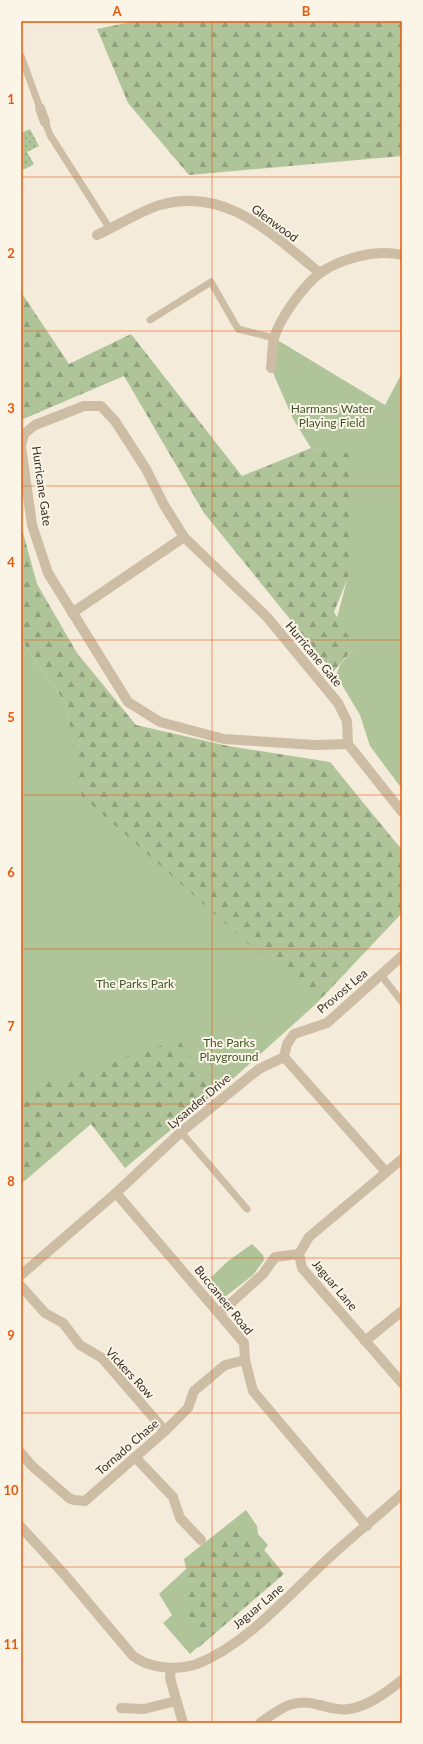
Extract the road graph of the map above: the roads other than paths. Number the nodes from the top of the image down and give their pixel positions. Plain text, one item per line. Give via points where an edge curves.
1 (21, 56) edge
2 (40, 108) joint
3 (45, 122) joint
4 (110, 229) junction
5 (97, 236) dead end
6 (402, 255) edge
7 (320, 273) junction
8 (150, 320) dead end
9 (274, 338) junction
10 (271, 368) dead end
11 (184, 537) junction
12 (72, 613) junction
13 (348, 744) junction
14 (402, 812) edge
15 (402, 956) edge
16 (381, 975) junction
17 (402, 1002) edge
18 (284, 1057) junction
19 (181, 1132) junction
20 (402, 1159) edge
21 (386, 1172) junction
22 (116, 1193) junction
23 (247, 1209) dead end
24 (299, 1254) junction
25 (21, 1275) edge
26 (21, 1286) edge
27 (402, 1311) edge
28 (220, 1312) junction
29 (365, 1342) junction
30 (245, 1360) junction
31 (402, 1383) edge
32 (165, 1431) junction
33 (21, 1453) edge
34 (135, 1457) junction
35 (402, 1494) edge
36 (366, 1526) junction
37 (21, 1527) edge
38 (201, 1540) dead end
39 (171, 1668) junction
40 (402, 1680) edge
41 (176, 1700) junction
42 (121, 1708) dead end
43 (183, 1723) edge
44 (260, 1723) edge

1 - 2 lane
2 - 3 street
3 - 4 lane via 50,135
4 - 5 street, Glenwood
4 - 7 street, Glenwood via 159,205 197,200 217,204 235,210 265,228
6 - 7 street via 355,256
7 - 9 street via 285,315
8 - 9 lane via 211,282 238,329
9 - 10 street
11 - 12 street
11 - 12 street, Hurricane Gate via 115,421 101,406 84,406 35,425 24,434 21,446 32,524 48,573
11 - 13 street, Hurricane Gate via 267,617 338,703 347,721
12 - 13 street, Hurricane Gate via 128,702 160,722 224,739 315,745
13 - 14 street
15 - 16 street, Provost Lea
16 - 17 lane
16 - 18 street, Provost Lea via 326,1023 294,1034 287,1044
18 - 19 street, Lysander Drive via 259,1069
18 - 21 street
19 - 22 street, Lysander Drive
19 - 23 lane
20 - 21 street, Jaguar Lane
21 - 24 street, Jaguar Lane via 309,1237
22 - 25 street, Lysander Drive
22 - 28 street, Buccaneer Road
24 - 28 street via 275,1257 264,1274
24 - 29 street, Jaguar Lane via 302,1268
26 - 32 street, Vickers Row via 44,1313 63,1323 80,1345 102,1358
27 - 29 street
28 - 30 street, Buccaneer Road via 244,1343
29 - 31 street, Jaguar Lane
30 - 32 street, Tornado Chase via 225,1365 194,1391 188,1408
30 - 36 street, Buccaneer Road via 254,1391
32 - 34 street, Tornado Chase
33 - 34 street, Tornado Chase via 32,1466 74,1500 85,1501
34 - 38 street via 173,1497 180,1518
35 - 36 street, Jaguar Lane
36 - 39 street, Jaguar Lane via 330,1557 285,1602 234,1643 216,1655 195,1664
37 - 39 street, Jaguar Lane via 133,1656 148,1664
39 - 41 street via 170,1678
40 - 44 street via 379,1698 349,1709 295,1702 281,1708
41 - 42 street via 144,1709
41 - 43 street

